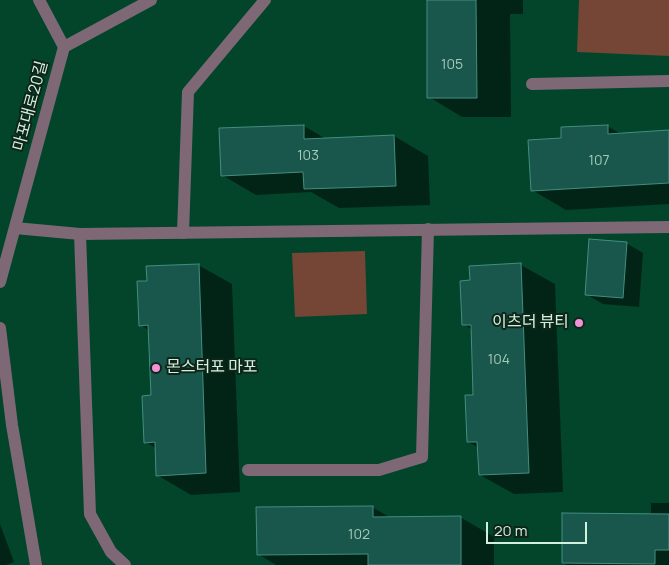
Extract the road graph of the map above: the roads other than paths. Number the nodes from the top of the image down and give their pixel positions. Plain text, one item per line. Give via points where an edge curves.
1 (39, 0) edge
2 (151, 0) edge
3 (265, 0) edge
4 (64, 47) junction
5 (669, 80) edge
6 (532, 84) dead end
7 (669, 227) edge
8 (15, 228) junction
9 (428, 230) junction
10 (183, 233) junction
11 (80, 234) junction
12 (0, 282) edge
13 (0, 328) edge
14 (12, 425) junction
15 (0, 430) edge
16 (248, 470) dead end
17 (36, 565) edge
18 (125, 565) edge

1 - 4 street, 마포대로20길
2 - 4 street
3 - 10 street via 188,92
4 - 8 street, 마포대로20길
5 - 6 street
7 - 9 street
8 - 11 street
8 - 12 street, 마포대로20길
9 - 10 street
9 - 16 street via 422,457 379,470
10 - 11 street
11 - 18 street via 90,514 112,552
13 - 14 street
14 - 15 street
14 - 17 street

